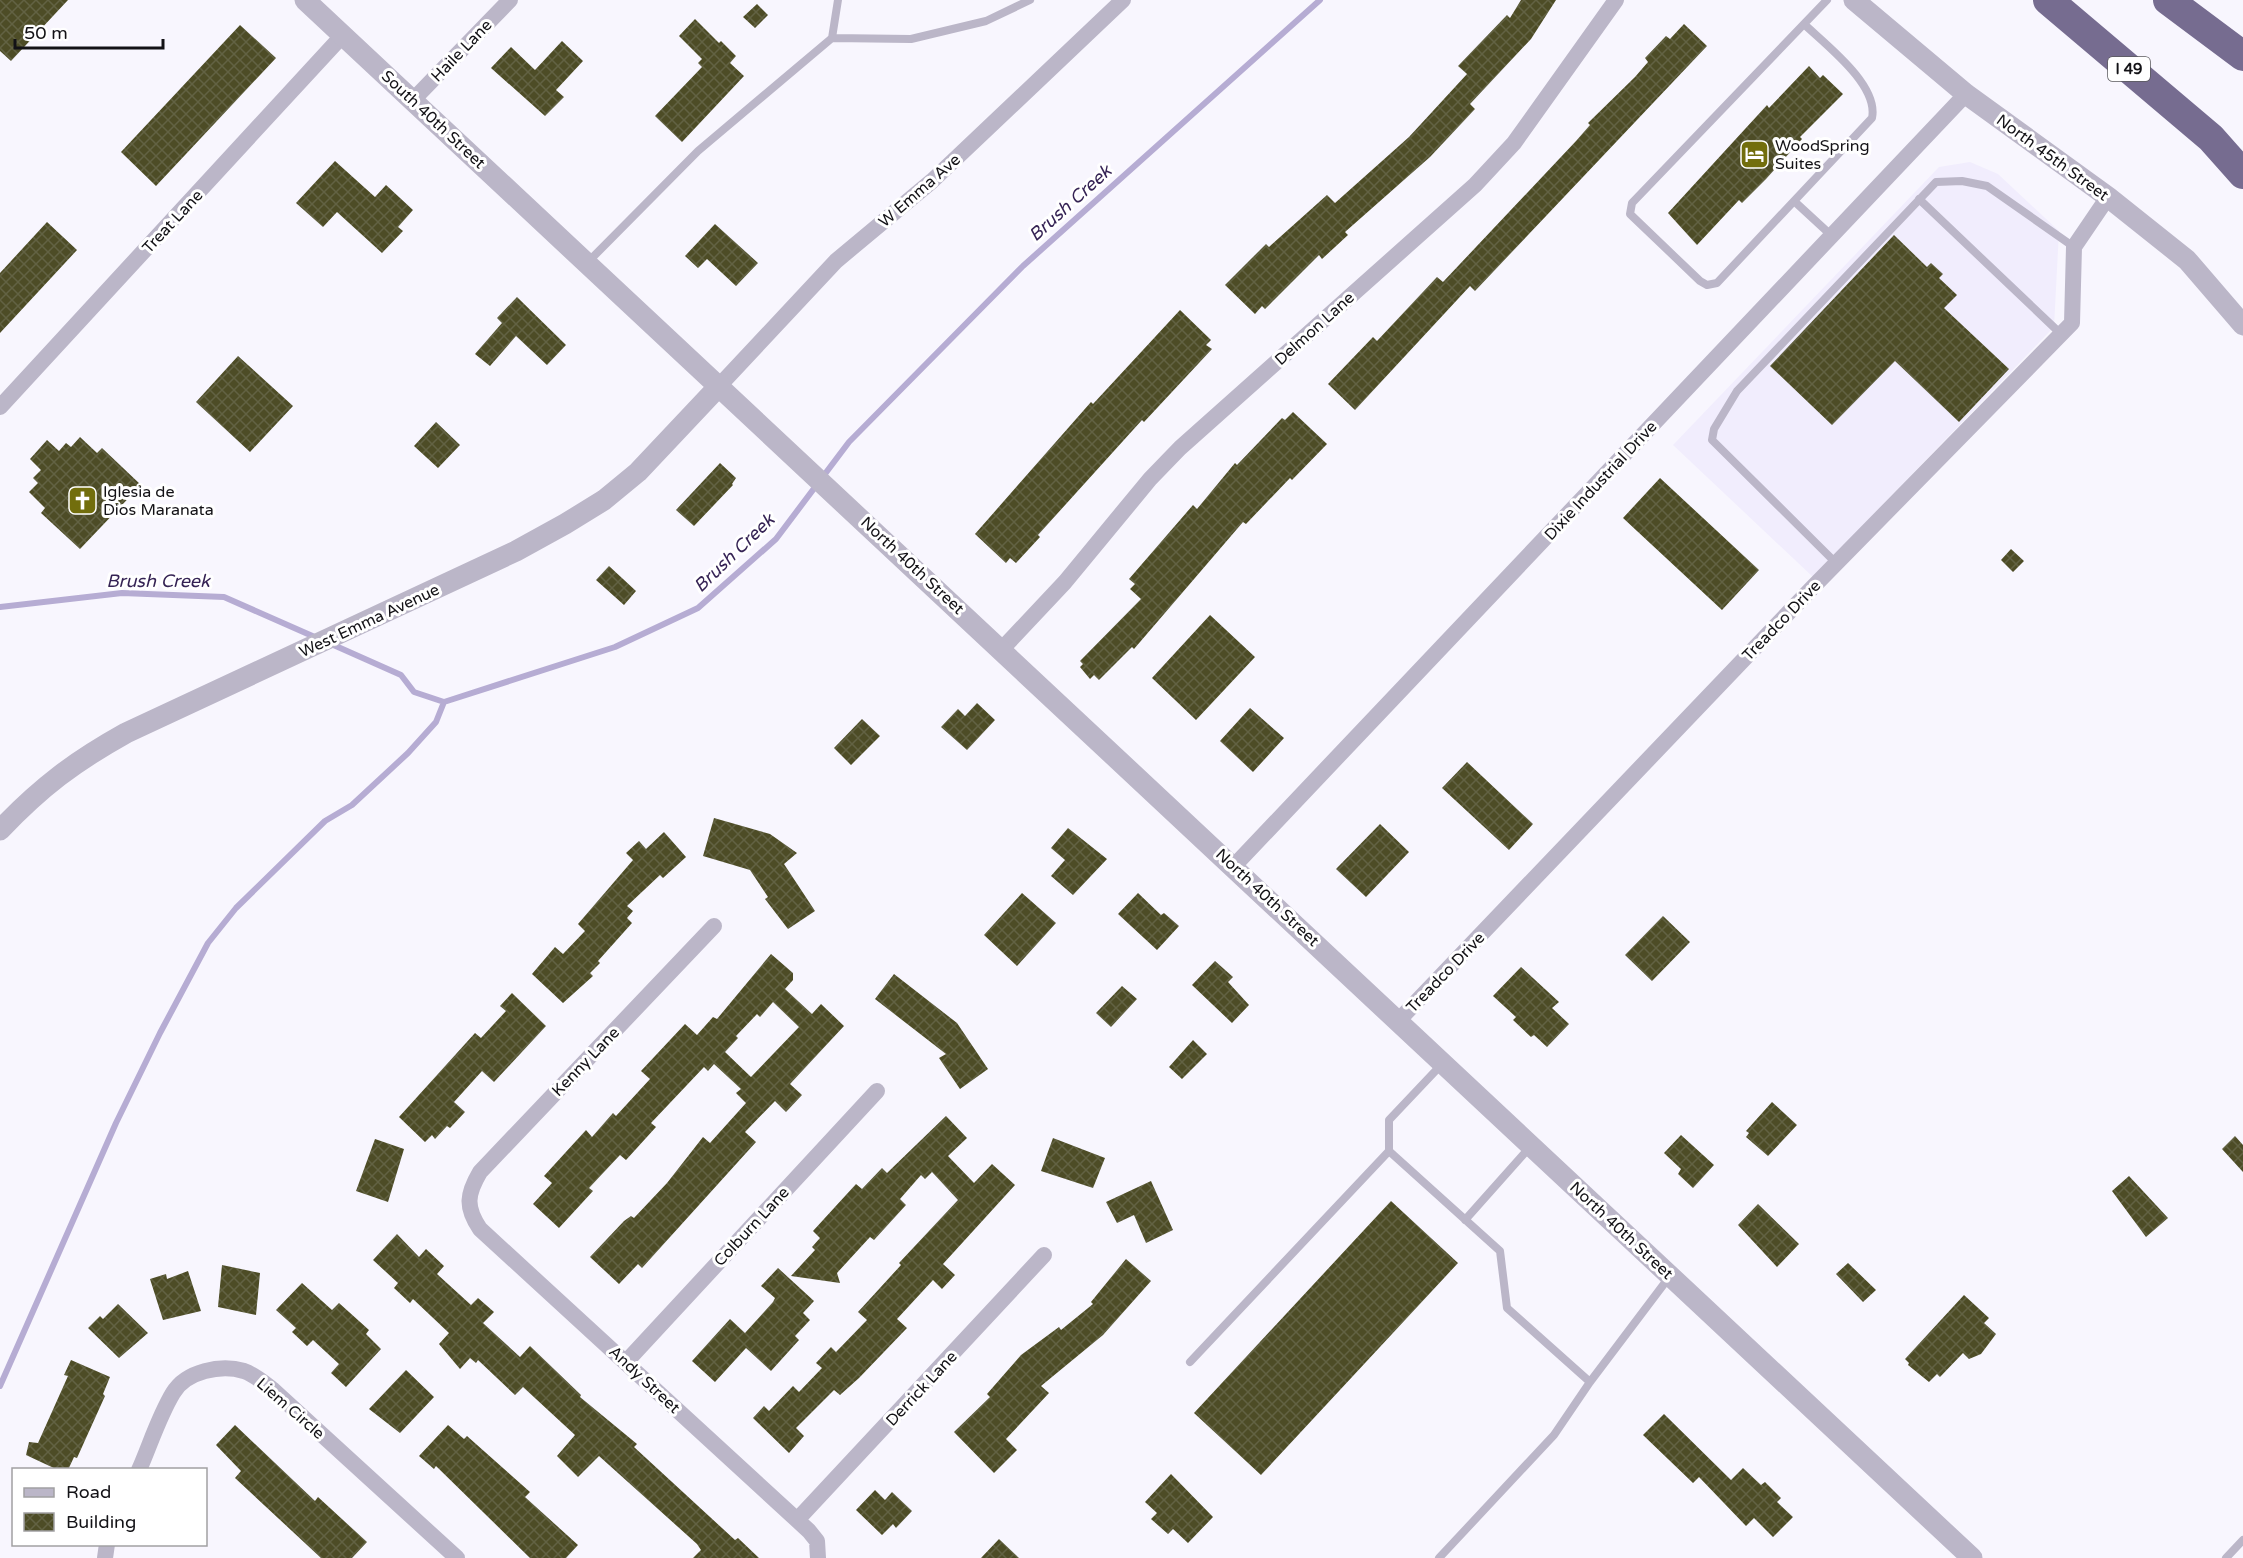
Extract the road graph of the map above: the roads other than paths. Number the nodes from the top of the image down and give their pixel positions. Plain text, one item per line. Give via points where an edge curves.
1 (305, 0) edge
2 (510, 0) edge
3 (838, 0) edge
4 (1030, 0) edge
5 (1123, 0) edge
6 (1616, 0) edge
7 (1827, 0) edge
8 (1854, 0) edge
9 (2048, 0) edge
10 (2168, 0) edge
11 (1804, 24) junction
12 (343, 35) junction
13 (831, 38) junction
14 (2243, 56) edge
15 (1966, 94) junction
16 (413, 100) junction
17 (2211, 138) junction
18 (2243, 159) edge
19 (2243, 174) edge
20 (2108, 197) junction
21 (1919, 199) junction
22 (1794, 201) junction
23 (1832, 236) junction
24 (562, 238) joint
25 (2074, 247) junction
26 (588, 262) junction
27 (2243, 325) edge
28 (2061, 334) junction
29 (720, 385) junction
30 (0, 406) edge
31 (1836, 563) junction
32 (1002, 649) junction
33 (0, 830) edge
34 (1234, 866) junction
35 (714, 926) dead end
36 (1399, 1020) junction
37 (1443, 1063) junction
38 (877, 1091) dead end
39 (1532, 1145) junction
40 (1389, 1151) junction
41 (467, 1202) joint
42 (1465, 1220) junction
43 (1044, 1255) dead end
44 (1670, 1275) junction
45 (626, 1362) junction
46 (1190, 1362) dead end
47 (1590, 1382) junction
48 (140, 1468) edge
49 (797, 1520) junction
50 (2243, 1540) edge
51 (457, 1558) edge
52 (818, 1558) edge
53 (1439, 1558) edge
54 (1972, 1558) edge
55 (2226, 1558) edge

1 - 12 street, South 40th Street
2 - 16 street, Haile Lane
3 - 13 lane
4 - 13 lane via 986,21 911,39
5 - 29 street, W Emma Ave via 932,181 836,261
6 - 32 street, Delmon Lane via 1514,143 1475,185 1180,448
7 - 11 lane
8 - 15 street, North 45th Street
9 - 17 highway, I 49
10 - 14 highway
11 - 22 lane via 1859,78 1869,94 1873,113
11 - 22 lane via 1632,203 1630,214 1707,285 1717,283
12 - 16 street, South 40th Street
12 - 30 street, Treat Lane
13 - 26 lane via 698,151
15 - 20 street, North 45th Street
15 - 23 street, Dixie Industrial Drive
16 - 24 street, South 40th Street
17 - 18 highway, I 49
17 - 19 highway
20 - 25 street
20 - 27 street, North 45th Street via 2187,260
21 - 25 lane via 1936,182 1962,181 1987,186
21 - 28 lane
21 - 31 lane via 1745,382 1714,429 1712,440
22 - 23 lane
23 - 34 street, Dixie Industrial Drive
24 - 26 street, North 40th Street
25 - 28 street, Treadco Drive via 2072,323
26 - 29 street, North 40th Street
28 - 31 street, Treadco Drive
29 - 32 street, North 40th Street
29 - 33 street, West Emma Avenue via 638,472 604,500 516,551 126,733 79,759
31 - 36 street, Treadco Drive
32 - 34 street, North 40th Street
34 - 36 street, North 40th Street
35 - 41 street, Kenny Lane via 480,1172
36 - 37 street, North 40th Street
37 - 39 street, North 40th Street
37 - 40 lane via 1389,1120
38 - 45 street, Colburn Lane
39 - 42 lane
39 - 44 street, North 40th Street
40 - 42 lane
40 - 46 lane
41 - 45 street, Andy Street via 480,1229
42 - 47 lane via 1500,1251 1507,1308
43 - 49 street, Derrick Lane
44 - 47 lane
44 - 54 street, North 40th Street
45 - 49 street, Andy Street
47 - 53 lane via 1554,1435
48 - 51 street, Liem Circle via 173,1392 184,1382 212,1369 245,1371 272,1389
49 - 52 street, Andy Street via 817,1541
50 - 55 lane

